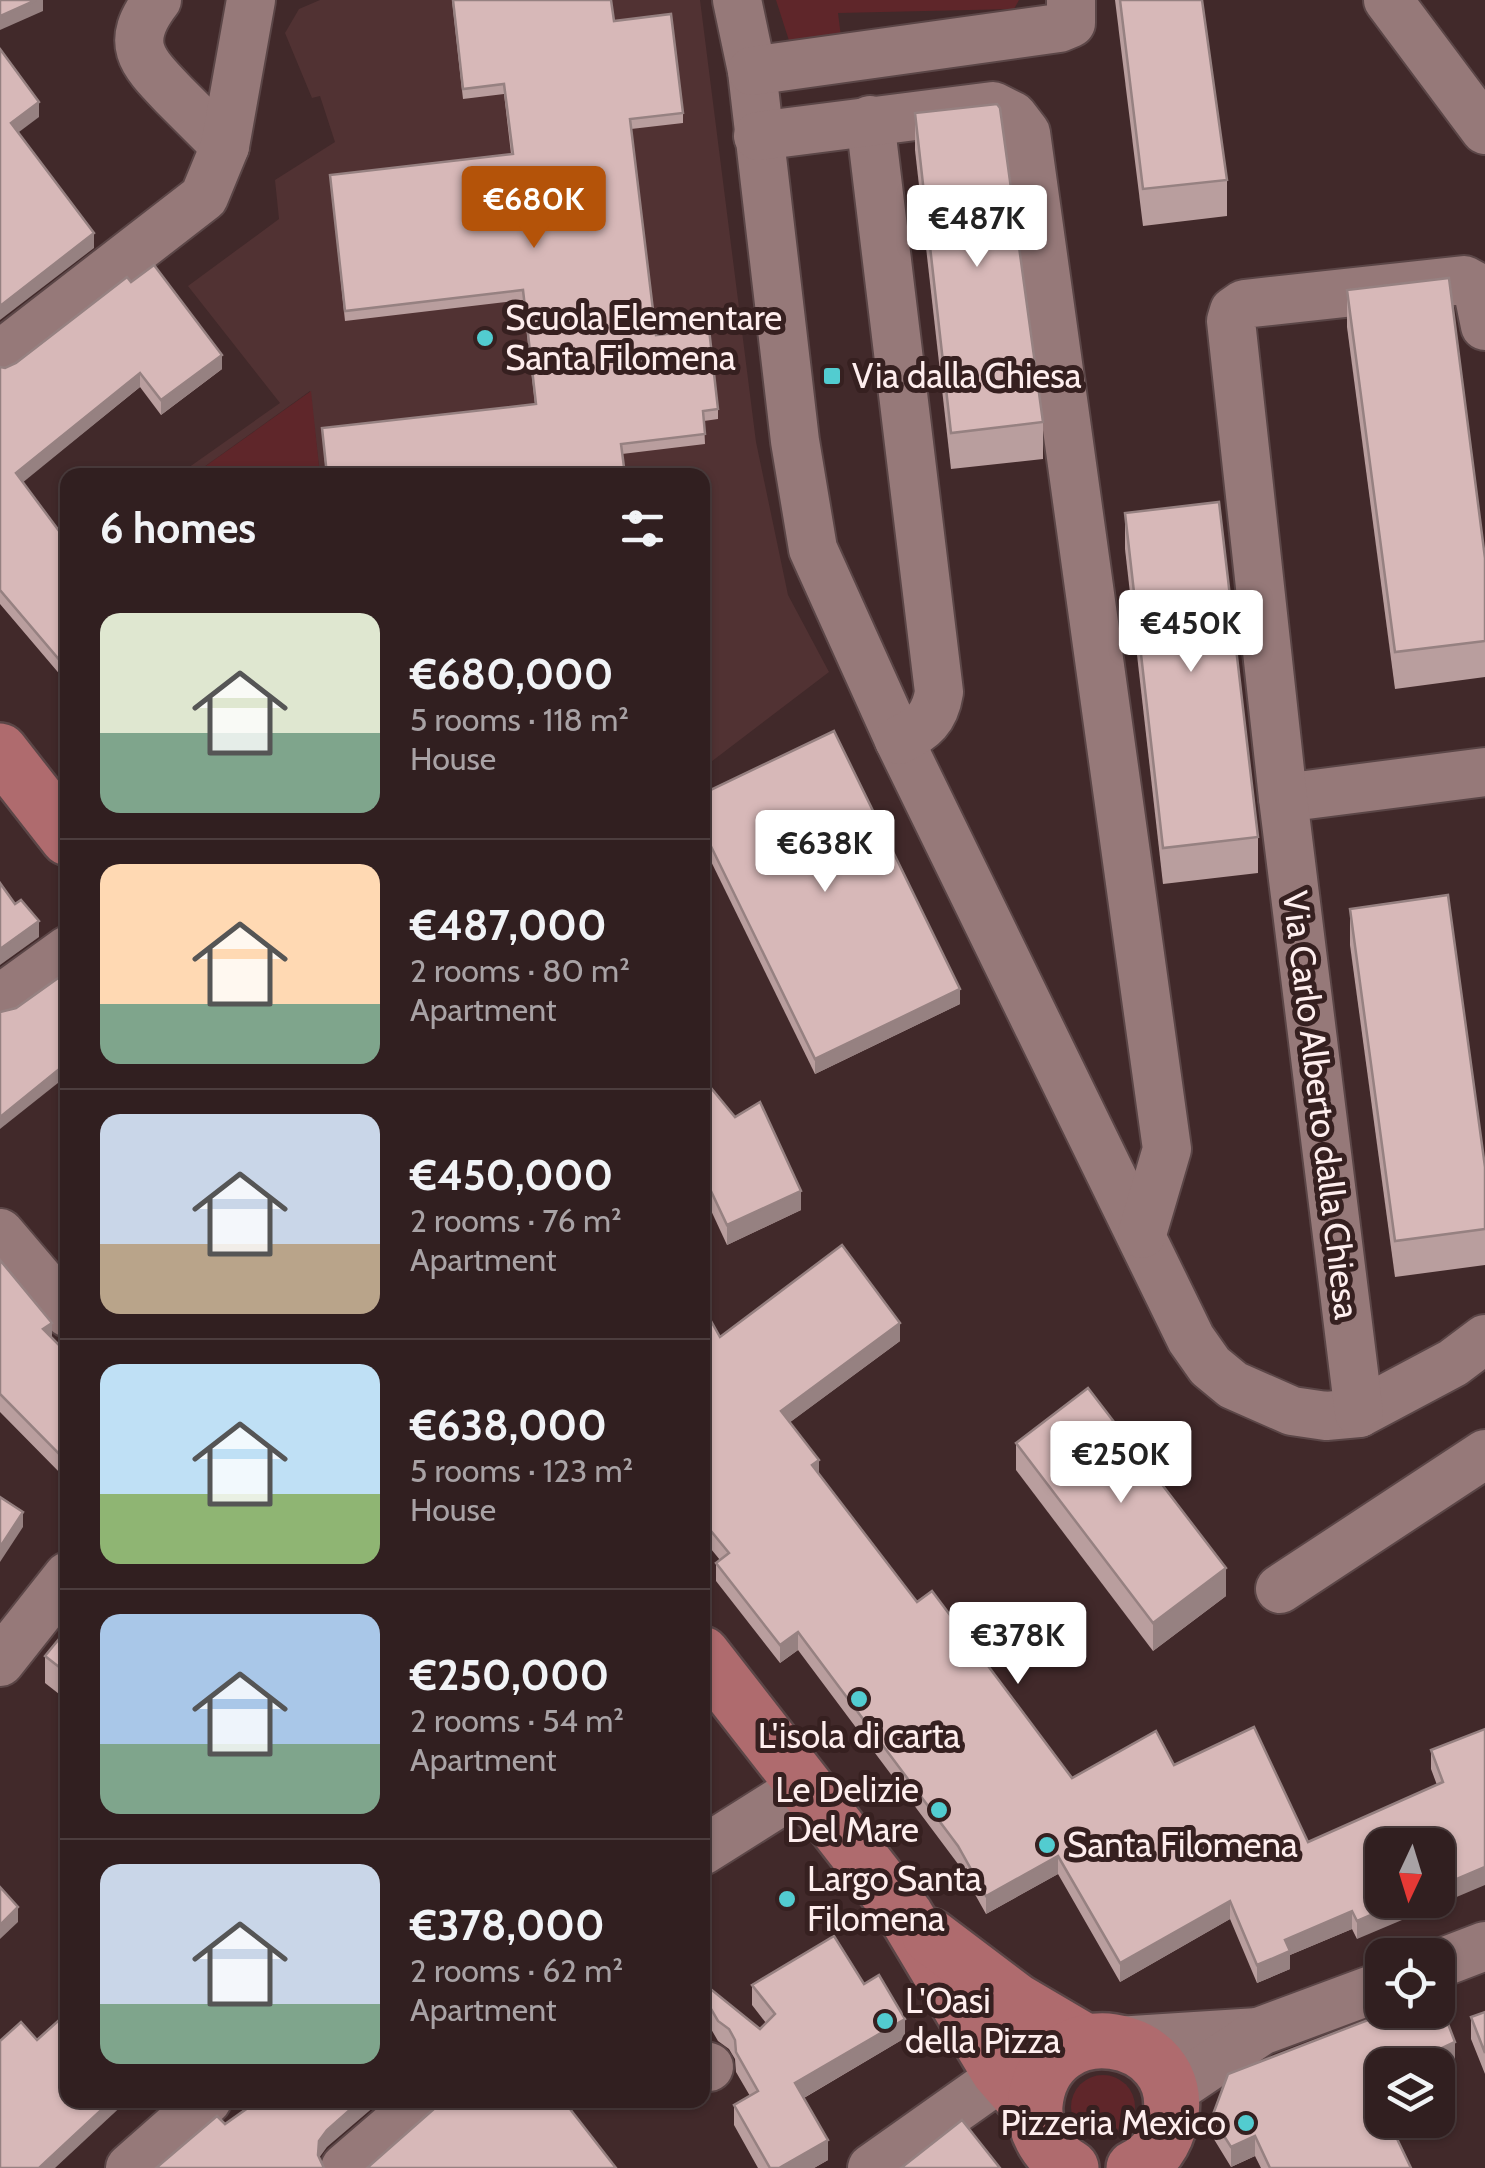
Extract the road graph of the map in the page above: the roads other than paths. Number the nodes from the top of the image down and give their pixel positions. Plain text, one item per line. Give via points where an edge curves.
1 (157, 0) edge
2 (251, 0) edge
3 (737, 0) edge
4 (1071, 0) edge
5 (1388, 0) edge
6 (752, 70) junction
7 (870, 120) junction
8 (1485, 130) edge
9 (758, 136) junction
10 (225, 146) junction
11 (1485, 326) edge
12 (0, 356) edge
13 (900, 740) junction
14 (0, 751) edge
15 (1485, 772) edge
16 (1283, 798) junction
17 (60, 828) edge
18 (60, 956) edge
19 (0, 1000) edge
20 (0, 1233) edge
21 (1142, 1234) junction
22 (60, 1304) edge
23 (1485, 1340) edge
24 (1359, 1413) junction
25 (1485, 1454) edge
26 (60, 1586) edge
27 (1280, 1589) dead end
28 (0, 1662) edge
29 (710, 1664) edge
30 (805, 1786) junction
31 (710, 1846) edge
32 (906, 1916) junction
33 (1485, 1946) edge
34 (1455, 1957) edge
35 (1365, 1992) edge
36 (1261, 2032) junction
37 (1101, 2041) junction
38 (1170, 2092) junction
39 (1018, 2094) junction
40 (197, 2108) edge
41 (415, 2108) edge
42 (1151, 2162) edge
43 (130, 2168) edge
44 (346, 2168) edge
45 (872, 2168) edge
46 (1072, 2168) edge

1 - 10 street via 139,32 146,66
2 - 10 street
3 - 6 street
4 - 6 street via 1071,23 1059,28
5 - 8 street
6 - 9 street
7 - 9 street
7 - 13 street via 939,692 928,723
7 - 21 street via 993,106 1026,133 1167,1149
9 - 13 street via 813,549
10 - 12 street via 204,197
11 - 16 street, Via Carlo Alberto dalla Chiesa via 1477,287 1464,280 1244,304 1232,316
13 - 21 street
14 - 17 main road
15 - 16 street
16 - 24 street, Via Carlo Alberto dalla Chiesa
18 - 19 street
20 - 22 street
21 - 24 street via 1191,1339 1233,1385 1292,1411
23 - 24 street
25 - 27 street
26 - 28 street
29 - 30 main road
30 - 31 street
30 - 32 main road
32 - 37 main road via 994,1986
32 - 39 main road
33 - 34 street
35 - 36 street
36 - 37 street
36 - 38 street
37 - 38 main road via 1151,2058
37 - 39 main road via 1064,2052 1037,2088
38 - 42 main road via 1168,2132
39 - 45 street
39 - 46 main road via 1046,2146
40 - 43 street
41 - 44 street

